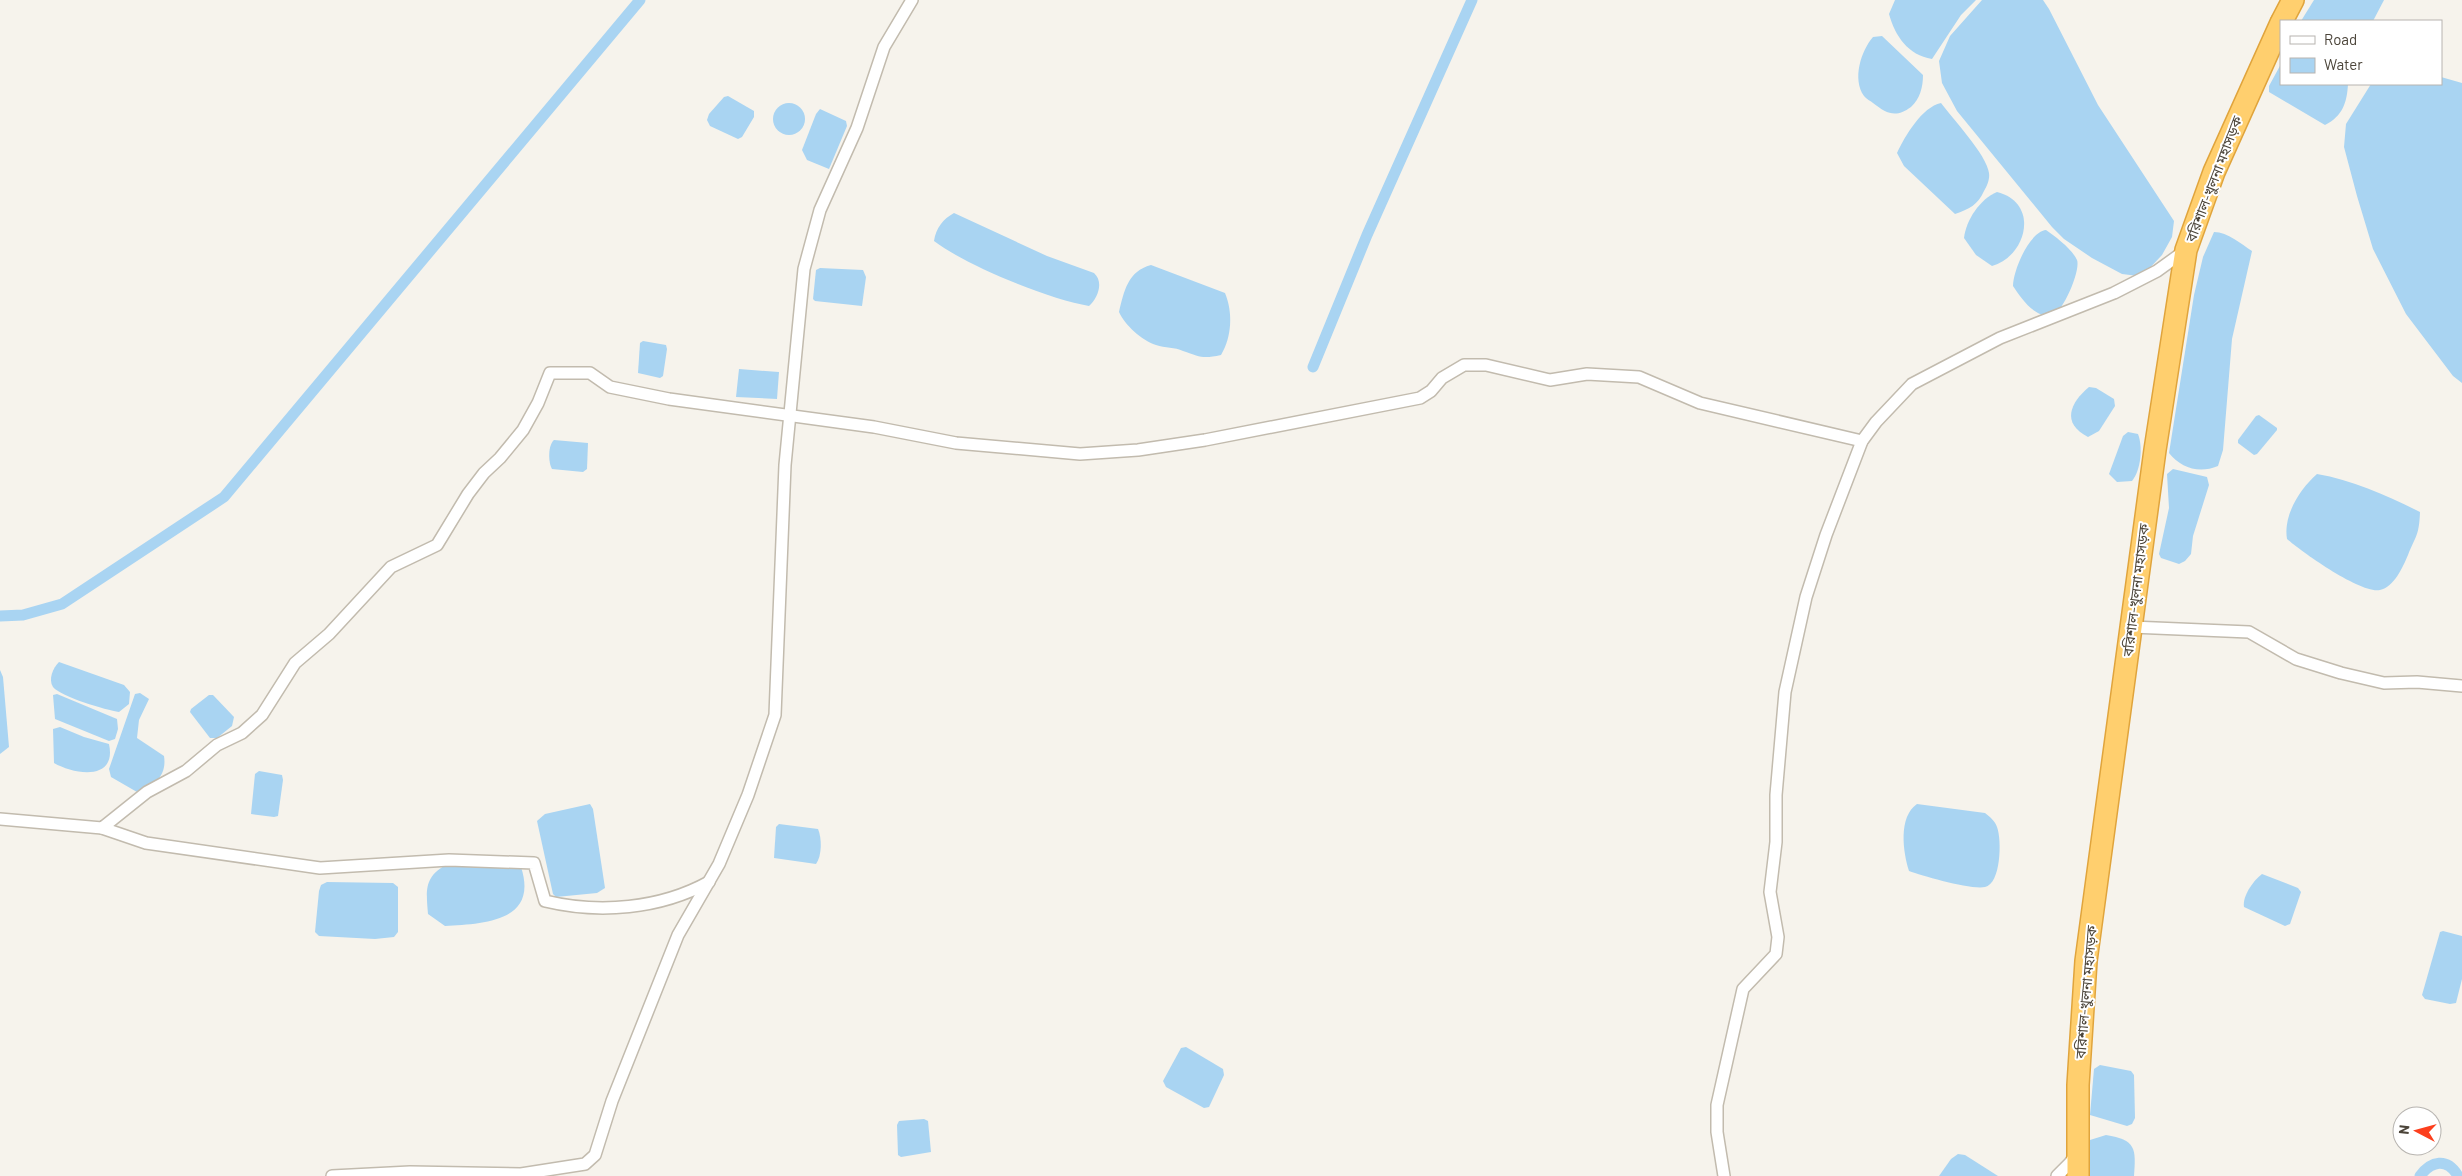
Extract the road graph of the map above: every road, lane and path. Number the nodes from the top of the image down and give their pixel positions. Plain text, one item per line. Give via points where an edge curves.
1 (912, 0) edge
2 (2293, 0) edge
3 (2282, 20) edge
4 (2280, 24) edge
5 (2186, 250) junction
6 (791, 415) junction
7 (1862, 441) junction
8 (2132, 627) junction
9 (2462, 686) edge
10 (0, 819) edge
11 (102, 828) junction
12 (709, 882) junction
13 (2078, 1150) junction
14 (332, 1176) edge
15 (1724, 1176) edge
16 (2057, 1176) edge
17 (2078, 1176) edge

1 - 6 street via 884,47 858,128 820,210 804,269 794,351
2 - 3 highway, বরিশাল-খুলনা মহাসড়ক
4 - 5 highway, বরিশাল-খুলনা মহাসড়ক via 2214,172
5 - 7 street via 2157,271 2114,293 2000,338 1912,384
5 - 8 highway, বরিশাল-খুলনা মহাসড়ক
6 - 7 street via 956,443 1080,454 1138,450 1420,398 1453,369 1464,365 1486,365 1550,380 1587,374 1639,377 1700,403
6 - 11 street via 669,400 610,387 590,373 550,373 523,430 473,487 437,545 391,567 329,634 295,663 262,715 242,733 217,746 186,771 147,792
6 - 12 street via 785,465 775,715 748,794
7 - 15 street via 1806,597 1785,692 1770,892 1778,937 1776,954 1743,989 1717,1104 1717,1132
8 - 9 street via 2249,632 2296,659 2384,683
8 - 13 highway, বরিশাল-খুলনা মহাসড়ক via 2086,962 2078,1085
10 - 11 street
11 - 12 street via 146,843 320,868 449,860 534,863 545,901 564,905 651,904 686,894
12 - 14 street via 678,935 612,1101 596,1155 591,1160 585,1164 521,1174 410,1172
13 - 16 street via 2070,1164
13 - 17 highway, বরিশাল-খুলনা মহাসড়ক

